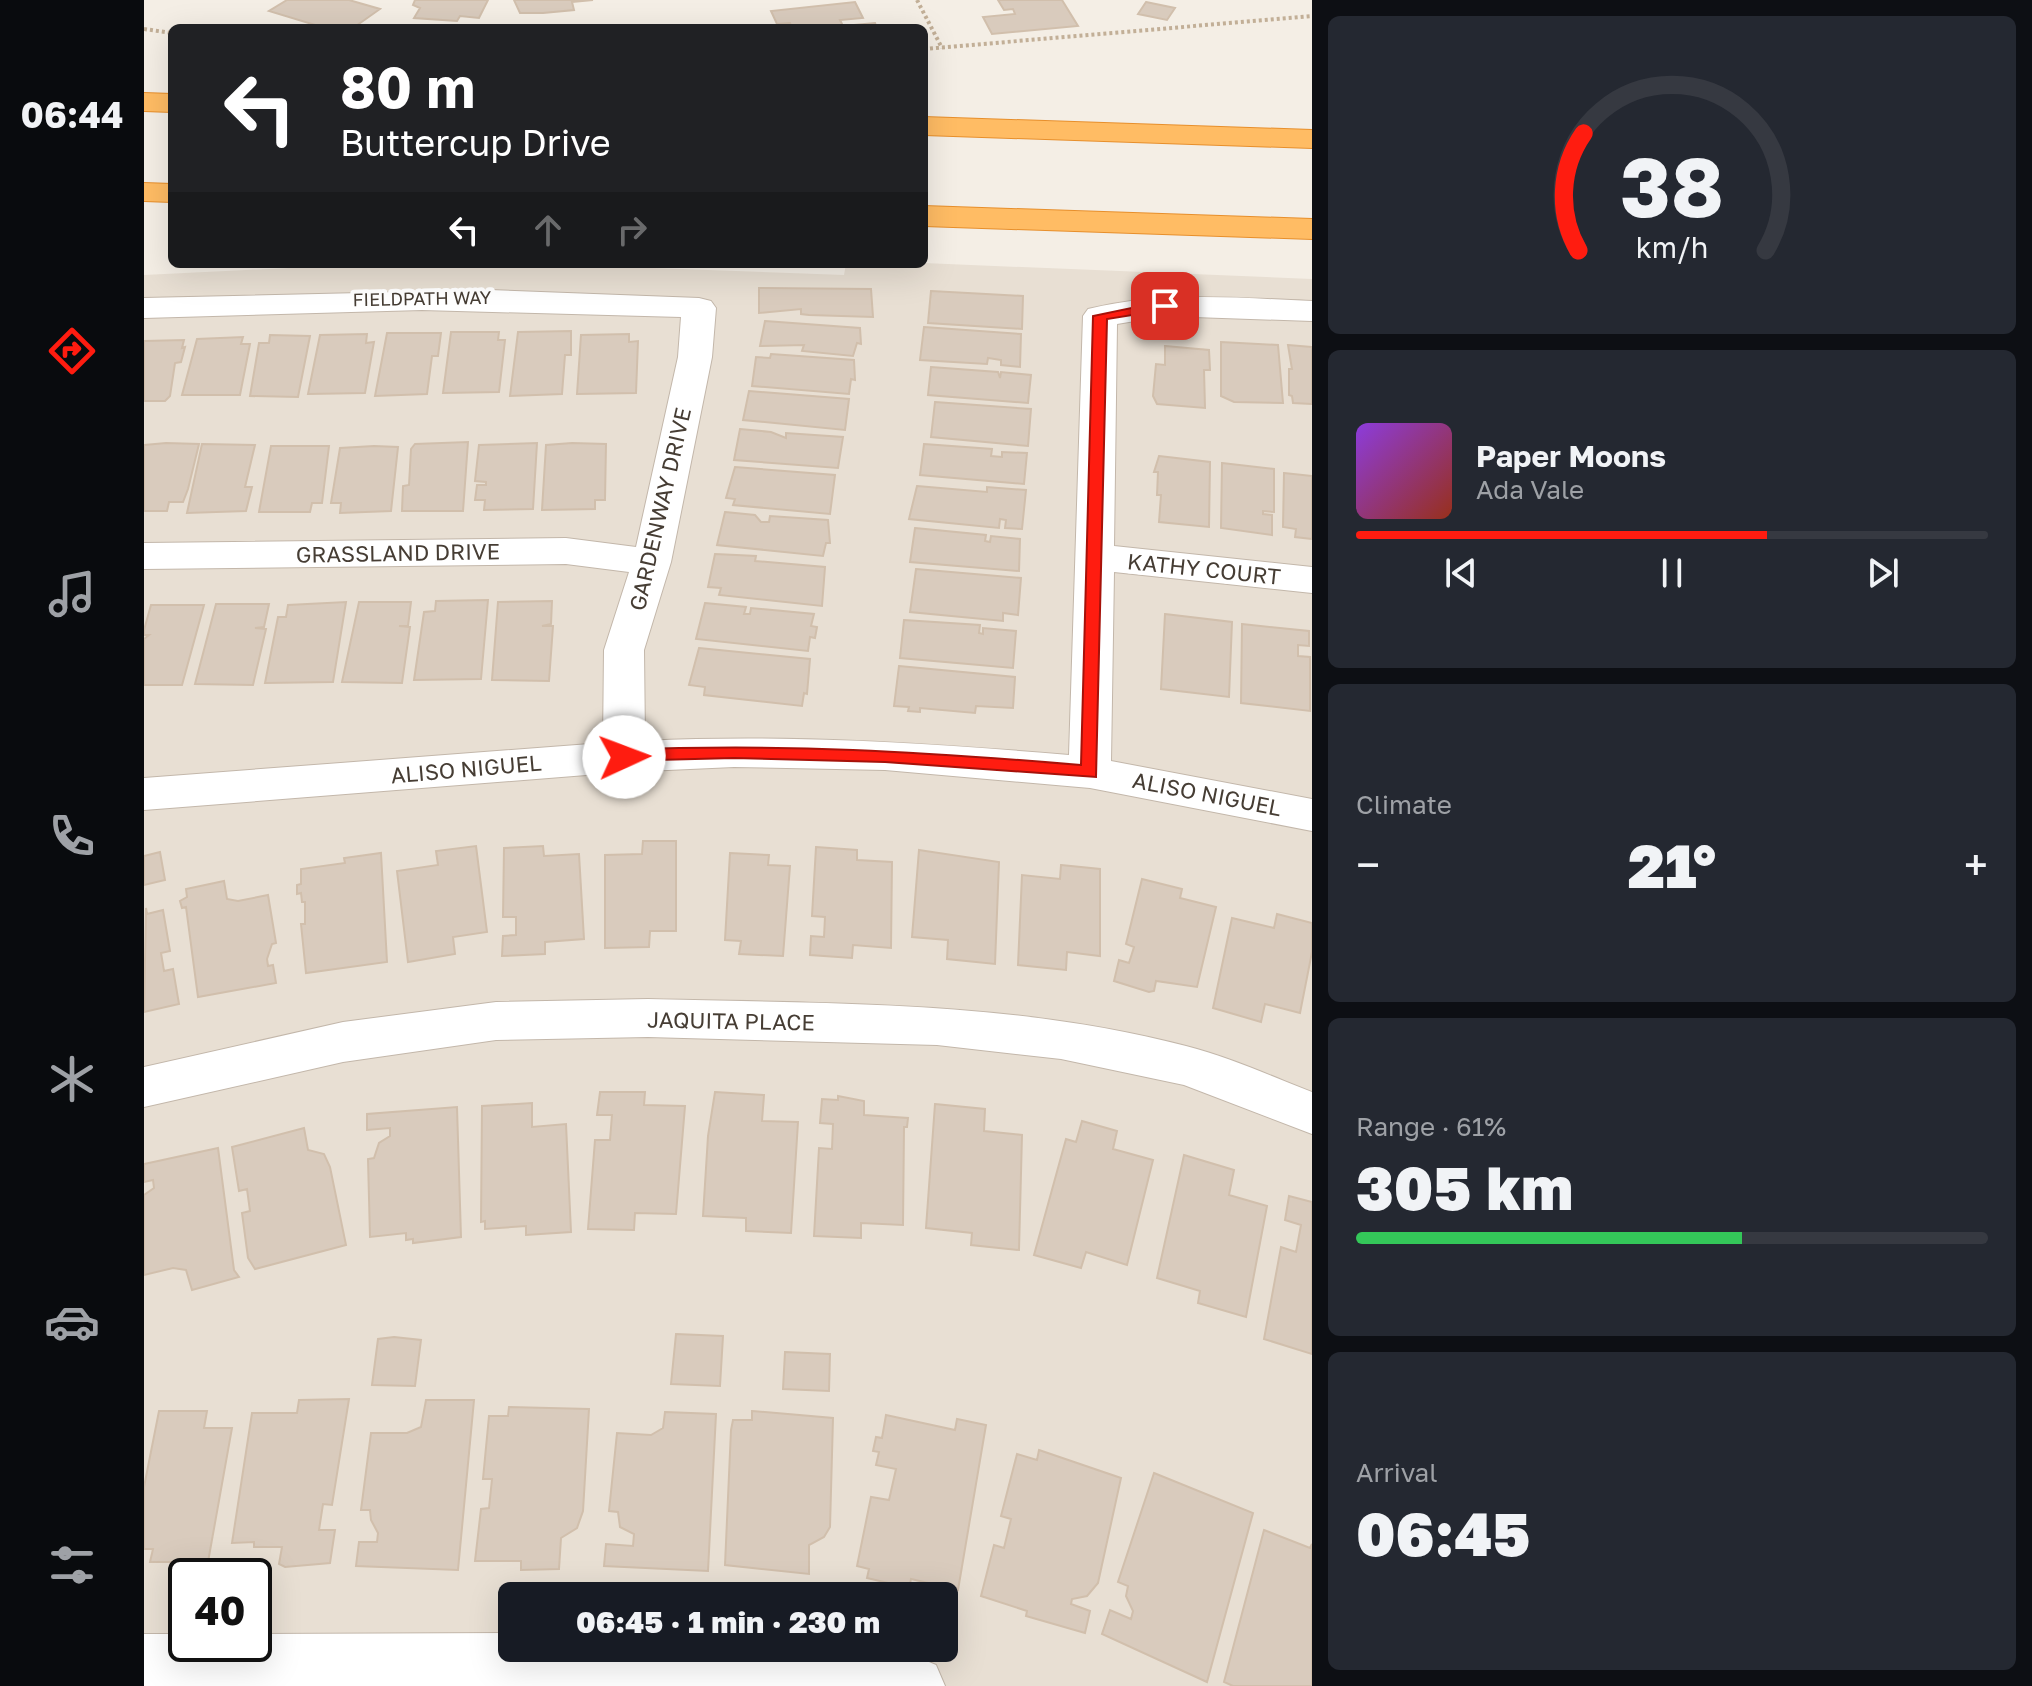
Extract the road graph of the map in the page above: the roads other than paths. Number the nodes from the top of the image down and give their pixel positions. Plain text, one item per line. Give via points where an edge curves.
1 (144, 102) edge
2 (168, 103) edge
3 (928, 126) edge
4 (1312, 139) edge
5 (144, 192) edge
6 (168, 193) edge
7 (928, 216) edge
8 (1312, 229) edge
9 (144, 308) edge
10 (699, 308) joint
11 (1312, 311) edge
12 (144, 556) edge
13 (1095, 557) junction
14 (652, 562) junction
15 (1312, 580) edge
16 (624, 757) junction
17 (1090, 772) junction
18 (144, 794) edge
19 (1312, 815) edge
20 (144, 1087) edge
21 (1312, 1113) edge
22 (144, 1664) edge
23 (748, 1675) edge
24 (915, 1686) edge

1 - 2 highway
3 - 4 highway
5 - 6 highway
7 - 8 highway
9 - 10 street, FIELDPATH WAY via 460,297
10 - 14 street, GARDENWAY DRIVE via 695,357
11 - 13 street via 1165,306 1100,316
12 - 14 street, GRASSLAND DRIVE via 566,551
13 - 15 street, KATHY COURT
13 - 17 street
14 - 16 street, GARDENWAY DRIVE via 624,650
16 - 17 street, ALISO NIGUEL via 734,752 885,755
16 - 18 street, ALISO NIGUEL
17 - 19 street, ALISO NIGUEL
20 - 21 street, JAQUITA PLACE via 358,1040 496,1021 648,1018 937,1026 1061,1039 1188,1066
22 - 23 street
23 - 24 street

